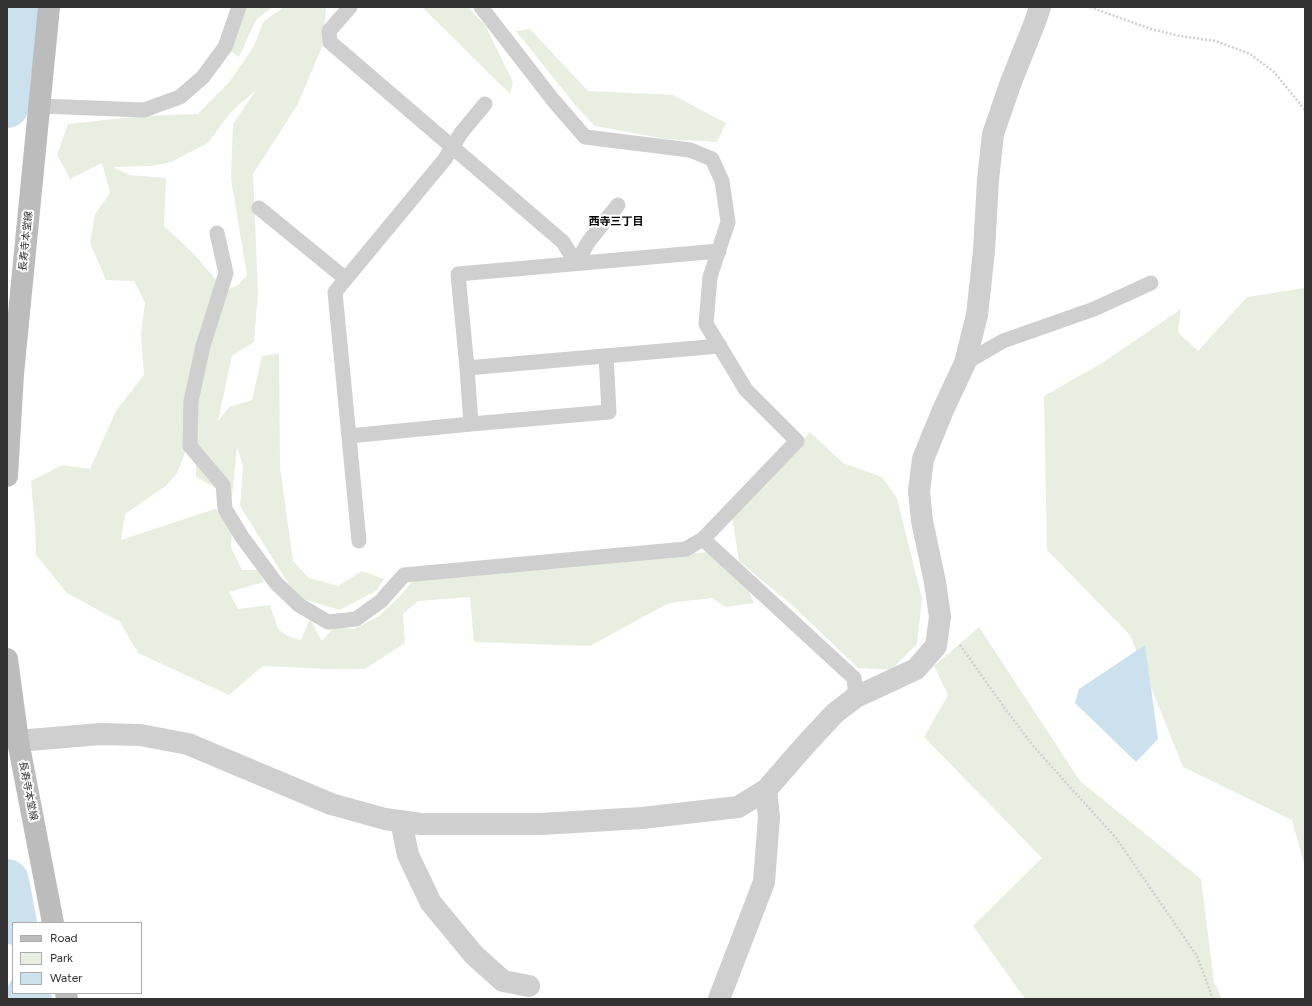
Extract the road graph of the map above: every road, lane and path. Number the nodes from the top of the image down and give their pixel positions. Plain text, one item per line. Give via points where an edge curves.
1 (49, 7) edge
2 (239, 7) edge
3 (350, 7) edge
4 (481, 7) edge
5 (1040, 7) edge
6 (1090, 7) edge
7 (485, 104) dead end
8 (40, 106) junction
9 (1305, 110) edge
10 (452, 147) junction
11 (618, 205) dead end
12 (259, 208) dead end
13 (218, 233) dead end
14 (719, 251) junction
15 (576, 263) junction
16 (346, 279) junction
17 (1152, 282) dead end
18 (720, 346) junction
19 (606, 356) junction
20 (965, 363) junction
21 (467, 368) junction
22 (471, 424) junction
23 (349, 436) junction
24 (7, 476) edge
25 (703, 539) junction
26 (359, 541) dead end
27 (940, 617) junction
28 (7, 659) edge
29 (856, 698) junction
30 (18, 741) junction
31 (766, 790) junction
32 (401, 821) junction
33 (53, 922) edge
34 (529, 986) dead end
35 (719, 999) edge
36 (1213, 999) edge

1 - 8 main road, 長寿寺本堂線
2 - 8 lane via 226,47 203,77 180,97 144,110
3 - 10 lane via 329,31 330,42
4 - 14 lane via 585,137 690,150 712,159 722,181 728,222
5 - 20 street via 993,134 977,315
6 - 9 path via 1151,29 1216,41 1250,54 1274,72
7 - 10 lane
8 - 24 main road, 長寿寺本堂線 via 13,374
10 - 15 lane via 563,242
10 - 16 lane via 445,159
11 - 15 lane via 589,241
12 - 16 lane
13 - 25 lane via 226,273 203,346 192,394 190,446 223,485 225,509 242,537 276,583 300,605 328,622 356,619 381,601 404,575 686,549
14 - 15 lane
14 - 18 lane via 710,277 706,324
15 - 21 lane via 458,274
16 - 23 lane via 335,292
17 - 20 lane via 1094,309 1003,341
18 - 19 lane
18 - 25 lane via 746,390 797,441
19 - 21 lane
19 - 22 lane via 609,412
20 - 27 street via 923,459 919,491
21 - 22 lane
22 - 23 lane
23 - 26 lane
25 - 29 lane via 854,678
27 - 29 street via 936,646 916,670
27 - 36 path via 1034,747 1116,838 1197,956
28 - 30 main road, 長寿寺本堂線
29 - 31 street via 836,713
30 - 32 street via 100,734 140,734 188,744 331,804 384,819
30 - 33 main road, 長寿寺本堂線
31 - 32 street via 738,807 642,818 527,824 421,824
31 - 35 street via 769,817 764,882
32 - 34 street via 408,855 431,902 474,955 503,981

